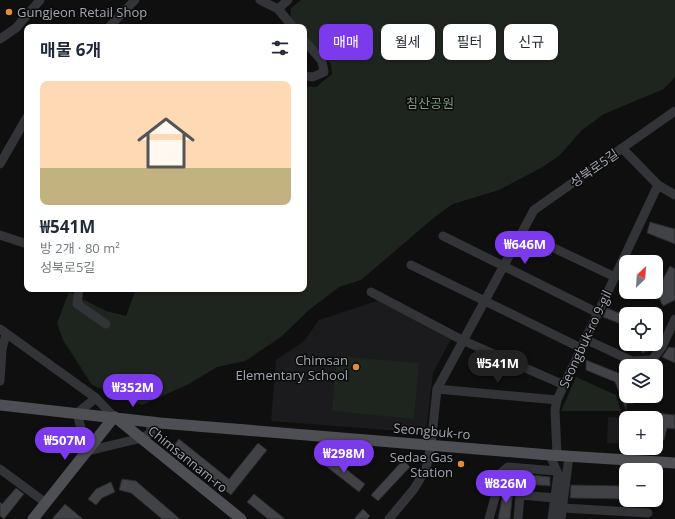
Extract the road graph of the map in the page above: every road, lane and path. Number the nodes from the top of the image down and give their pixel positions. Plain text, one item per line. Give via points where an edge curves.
1 (40, 0) edge
2 (135, 0) edge
3 (260, 0) edge
4 (288, 0) edge
5 (278, 9) junction
6 (112, 24) edge
7 (290, 24) edge
8 (0, 40) edge
9 (307, 44) edge
10 (307, 76) edge
11 (675, 111) edge
12 (24, 122) edge
13 (622, 148) junction
14 (0, 164) edge
15 (658, 185) junction
16 (675, 195) edge
17 (522, 233) junction
18 (0, 235) edge
19 (443, 236) dead end
20 (24, 243) edge
21 (411, 265) dead end
22 (504, 266) junction
23 (615, 277) junction
24 (79, 292) edge
25 (371, 292) dead end
26 (484, 301) junction
27 (598, 313) junction
28 (675, 319) edge
29 (106, 324) dead end
30 (3, 332) edge
31 (462, 340) junction
32 (583, 344) junction
33 (1, 350) edge
34 (0, 381) edge
35 (564, 385) junction
36 (437, 389) junction
37 (96, 398) junction
38 (557, 400) junction
39 (0, 405) edge
40 (77, 413) junction
41 (114, 417) junction
42 (150, 421) junction
43 (141, 438) junction
44 (431, 445) junction
45 (88, 450) junction
46 (554, 455) junction
47 (569, 456) junction
48 (675, 463) edge
49 (0, 469) edge
50 (556, 471) junction
51 (555, 498) junction
52 (46, 503) junction
53 (563, 508) junction
54 (648, 513) dead end
55 (33, 519) edge
56 (241, 519) edge
57 (389, 519) edge
58 (489, 519) edge
59 (518, 519) edge
60 (552, 519) edge
61 (561, 519) edge

1 - 8 street via 16,28
2 - 6 street
3 - 5 street
4 - 5 street
5 - 7 street
9 - 10 street via 322,61 324,72 313,77
11 - 13 street, 성북로5길
12 - 14 street
13 - 15 street
13 - 17 street, 성북로5길 via 534,210
15 - 16 street
15 - 23 street, Seongbuk-ro 9-gil
17 - 22 street, 성북로5길
17 - 23 street
18 - 20 street
19 - 22 street
21 - 26 street
22 - 26 street, 성북로5길
22 - 27 street
23 - 27 street, Seongbuk-ro 9-gil
24 - 29 street via 77,304
25 - 31 street
26 - 31 street, 성북로5길
26 - 32 street
27 - 32 street, Seongbuk-ro 9-gil
28 - 32 street via 657,356 652,360 632,361
30 - 33 street
30 - 37 street
31 - 35 street
31 - 36 street, 성북로5길
32 - 35 street, Seongbuk-ro 9-gil
33 - 34 street
35 - 38 street, Seongbuk-ro 9-gil
36 - 38 street
36 - 44 street, 성북로5길
37 - 40 street
37 - 41 street
38 - 46 street, Seongbuk-ro 9-gil
39 - 40 main road
40 - 41 main road
40 - 45 street
41 - 42 main road, Seongbuk-ro
41 - 43 main road, Chimsannam-ro
41 - 45 main road
42 - 43 street via 151,433
42 - 44 main road, Seongbuk-ro
43 - 45 street
43 - 56 main road, Chimsannam-ro
44 - 46 main road, Seongbuk-ro
44 - 57 street, 성북로5길 via 426,469 414,489
45 - 52 main road
46 - 47 main road, Seongbuk-ro
46 - 50 street, Seongbuk-ro 9-gil
47 - 48 main road, Seongbuk-ro
47 - 53 street
49 - 52 street
50 - 51 street via 558,474
50 - 58 street via 508,467 502,472
51 - 59 street via 520,495
51 - 60 street
52 - 55 main road
53 - 54 street
53 - 61 street

